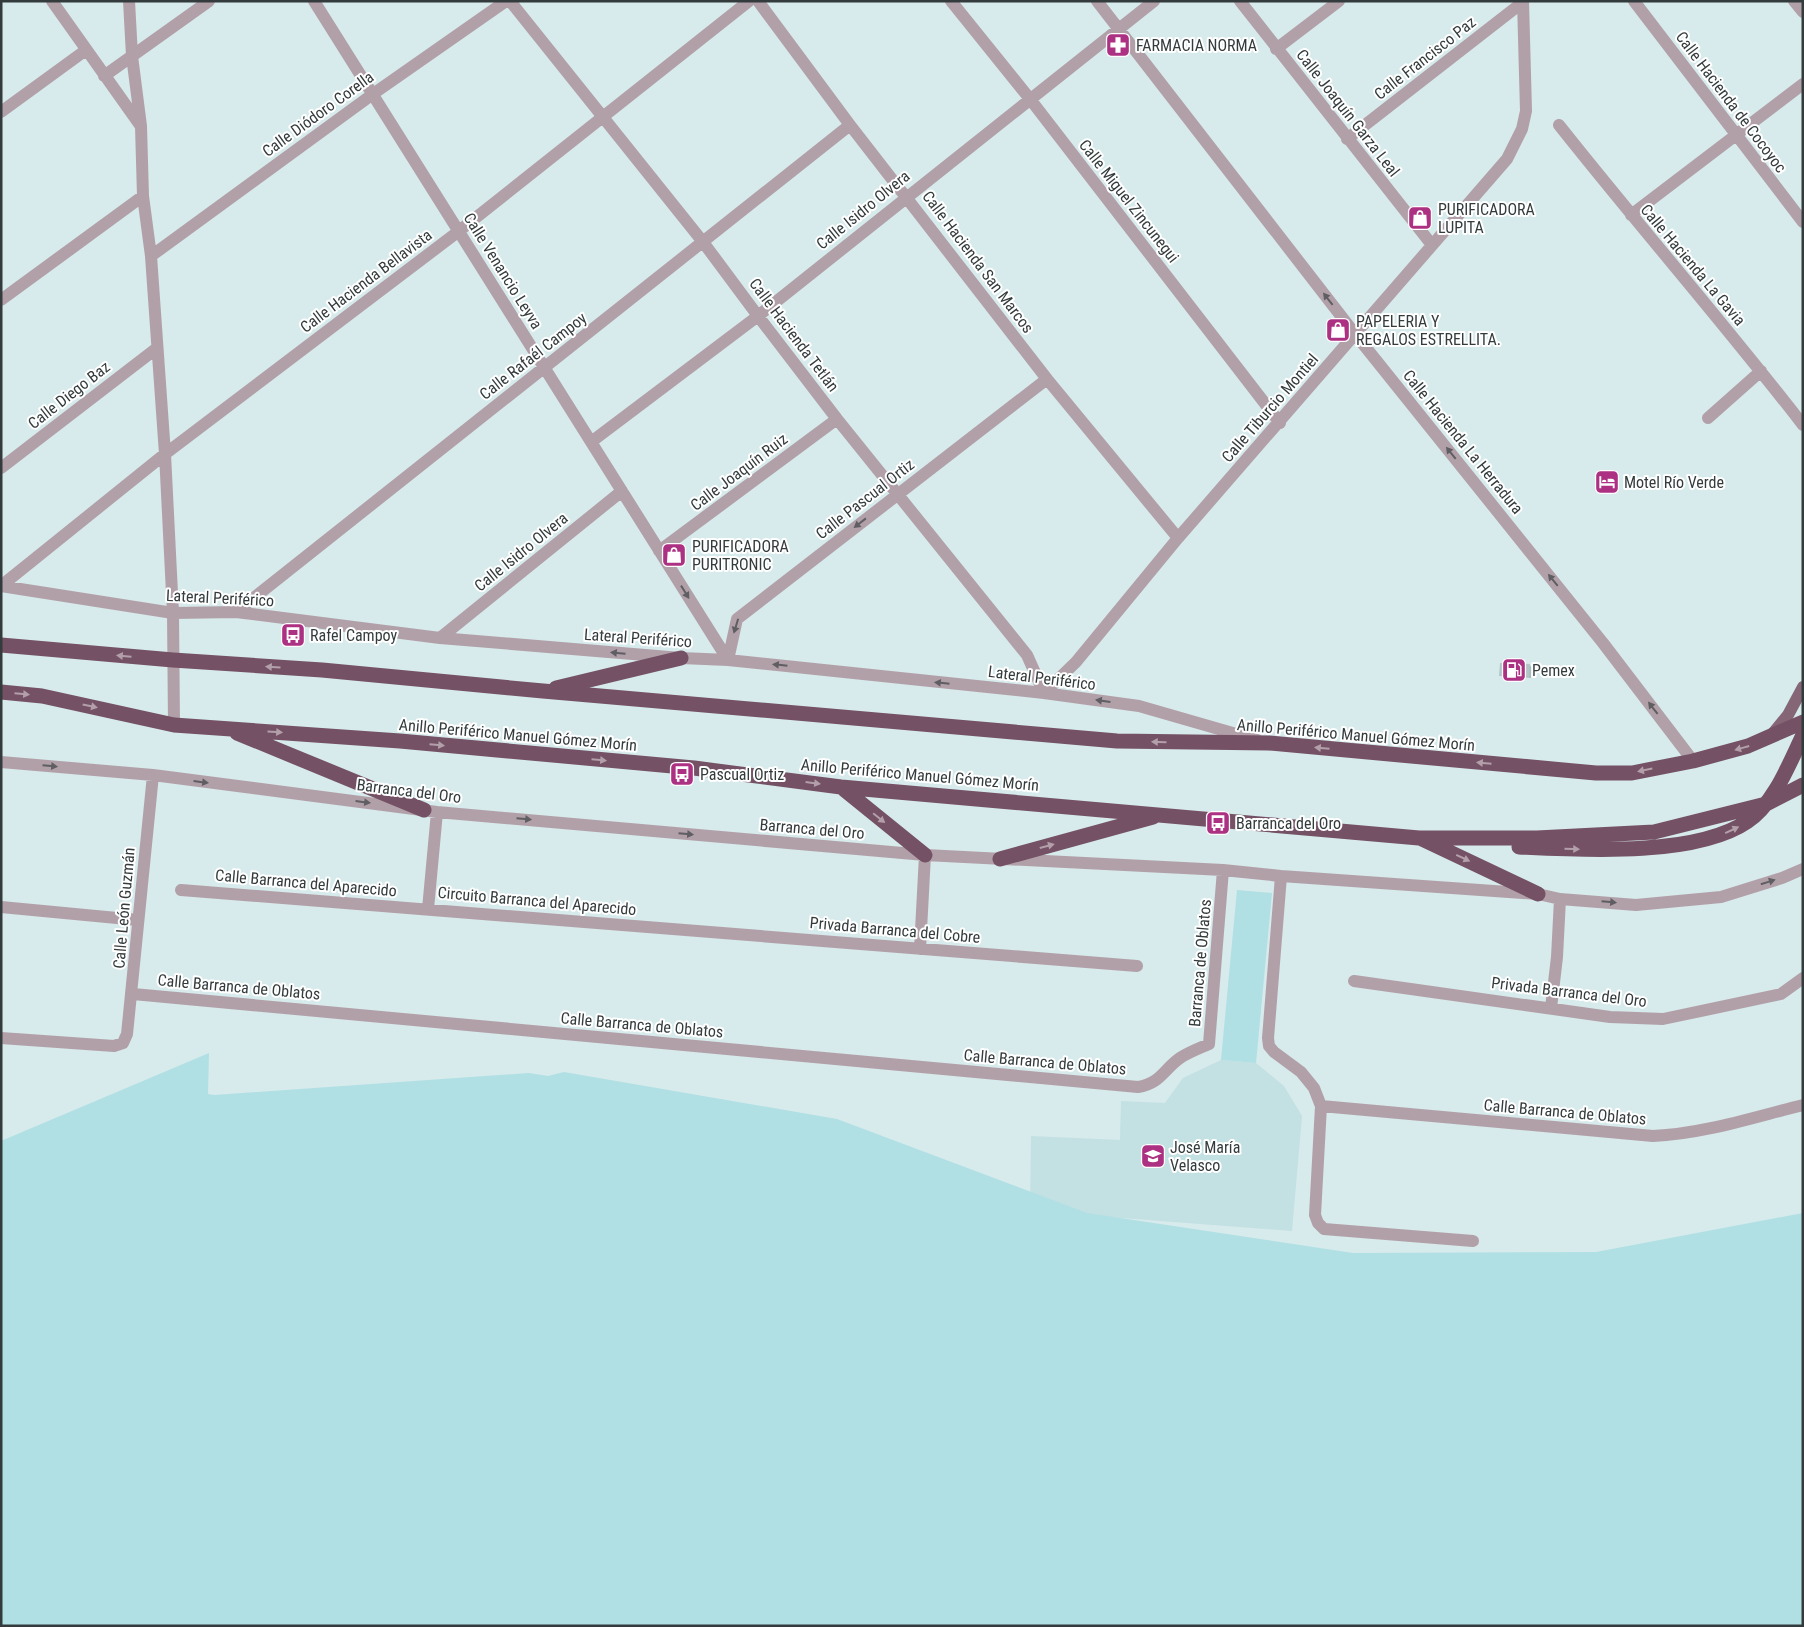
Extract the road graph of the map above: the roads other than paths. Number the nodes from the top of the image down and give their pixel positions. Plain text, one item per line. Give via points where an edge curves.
1 (52, 1) edge
2 (130, 1) edge
3 (209, 1) edge
4 (314, 1) edge
5 (506, 1) edge
6 (510, 1) edge
7 (749, 1) edge
8 (758, 1) edge
9 (951, 1) edge
10 (1097, 1) edge
11 (1154, 1) edge
12 (1240, 1) edge
13 (1339, 1) edge
14 (1634, 1) edge
15 (1794, 1) edge
16 (1523, 2) edge
17 (1803, 12) edge
18 (1118, 29) junction
19 (1276, 49) junction
20 (86, 50) junction
21 (132, 56) junction
22 (104, 76) junction
23 (1803, 84) edge
24 (373, 94) junction
25 (1030, 99) junction
26 (1, 112) edge
27 (603, 118) junction
28 (850, 125) junction
29 (1559, 125) dead end
30 (141, 126) junction
31 (1736, 135) junction
32 (1347, 139) junction
33 (143, 196) junction
34 (907, 196) junction
35 (1631, 215) junction
36 (1803, 222) edge
37 (459, 232) junction
38 (703, 242) junction
39 (1432, 245) junction
40 (151, 256) junction
41 (1, 300) edge
42 (758, 316) junction
43 (1355, 334) junction
44 (157, 348) junction
45 (544, 368) junction
46 (1761, 372) junction
47 (1047, 379) junction
48 (1708, 418) dead end
49 (837, 419) junction
50 (1280, 423) junction
51 (1803, 425) edge
52 (591, 442) junction
53 (165, 454) junction
54 (1, 468) edge
55 (622, 491) junction
56 (899, 494) junction
57 (1178, 538) junction
58 (659, 551) junction
59 (1, 586) edge
60 (236, 612) junction
61 (173, 613) junction
62 (440, 638) junction
63 (1, 645) edge
64 (681, 658) junction
65 (172, 660) junction
66 (728, 660) junction
67 (1803, 687) edge
68 (544, 691) junction
69 (1, 692) edge
70 (1044, 693) junction
71 (1803, 722) edge
72 (174, 725) junction
73 (224, 728) junction
74 (1803, 735) edge
75 (1769, 738) junction
76 (1269, 743) junction
77 (1693, 761) junction
78 (1, 762) edge
79 (153, 776) junction
80 (1803, 785) edge
81 (841, 787) junction
82 (1766, 804) junction
83 (431, 811) junction
84 (1164, 814) junction
85 (1419, 838) junction
86 (925, 855) junction
87 (1000, 859) junction
88 (1803, 869) edge
89 (1223, 870) junction
90 (1281, 876) junction
91 (182, 890) dead end
92 (1538, 894) junction
93 (1560, 899) junction
94 (1, 907) edge
95 (428, 909) junction
96 (138, 920) junction
97 (650, 927) joint
98 (920, 949) junction
99 (1137, 966) dead end
100 (1803, 978) edge
101 (1354, 981) dead end
102 (133, 994) junction
103 (1551, 1008) junction
104 (1, 1038) edge
105 (1149, 1086) joint
106 (1803, 1105) edge
107 (1321, 1106) junction
108 (1473, 1241) dead end

1 - 20 street
2 - 21 street
3 - 21 street
4 - 24 street, Calle Venancio Leyva
5 - 24 street, Calle Diódoro Corella
6 - 27 street, Calle Hacienda Tetlán
7 - 27 street, Calle Hacienda Bellavista
8 - 28 street, Calle Hacienda San Marcos
9 - 25 street, Calle Miguel Zincunegui
10 - 18 street, Calle Hacienda La Herradura
11 - 18 street, Calle Isidro Olvera
12 - 19 street, Calle Joaquín Garza Leal
13 - 19 street
14 - 31 street, Calle Hacienda de Cocoyoc
15 - 17 street
16 - 32 street, Calle Francisco Paz
16 - 39 street, Calle Tiburcio Montiel via 1526,111 1522,129 1507,159
18 - 25 street, Calle Isidro Olvera
43 -> 18 street, Calle Hacienda La Herradura
19 - 32 street, Calle Joaquín Garza Leal
20 - 22 street
20 - 26 street
21 - 22 street
21 - 30 street
22 - 30 street
23 - 31 street
24 - 37 street, Calle Venancio Leyva
24 - 40 street, Calle Diódoro Corella
25 - 34 street, Calle Isidro Olvera
25 - 50 street, Calle Miguel Zincunegui
27 - 37 street, Calle Hacienda Bellavista
27 - 38 street, Calle Hacienda Tetlán
28 - 34 street, Calle Hacienda San Marcos
28 - 38 street, Calle Rafaél Campoy
29 - 35 street, Calle Hacienda La Gavia
30 - 33 street
31 - 35 street
31 - 36 street, Calle Hacienda de Cocoyoc
32 - 39 street, Calle Joaquín Garza Leal
33 - 40 street
33 - 41 street
34 - 42 street, Calle Isidro Olvera
34 - 47 street, Calle Hacienda San Marcos
35 - 46 street, Calle Hacienda La Gavia
37 - 45 street, Calle Venancio Leyva
37 - 53 street, Calle Hacienda Bellavista
38 - 42 street, Calle Hacienda Tetlán
38 - 45 street, Calle Rafaél Campoy
39 - 43 street, Calle Tiburcio Montiel
40 - 44 street
42 - 49 street, Calle Hacienda Tetlán
42 - 52 street, Calle Isidro Olvera
43 - 50 street, Calle Tiburcio Montiel
77 -> 43 street, Calle Hacienda La Herradura
44 - 53 street
44 - 54 street, Calle Diego Baz
45 - 52 street, Calle Venancio Leyva
45 - 60 street, Calle Rafaél Campoy
46 - 48 street
46 - 51 street, Calle Hacienda La Gavia
47 - 56 street, Calle Pascual Ortiz
47 - 57 street, Calle Hacienda San Marcos
49 - 56 street, Calle Hacienda Tetlán
49 - 58 street, Calle Joaquín Ruiz
50 - 57 street, Calle Tiburcio Montiel
52 - 55 street, Calle Venancio Leyva
53 - 59 street, Calle Hacienda Bellavista
53 - 61 street
55 - 58 street, Calle Venancio Leyva
55 - 62 street, Calle Isidro Olvera
56 -> 66 street, Calle Pascual Ortiz via 737,619
56 - 70 street, Calle Hacienda Tetlán via 1027,655
57 - 70 street, Calle Tiburcio Montiel via 1076,662
58 -> 66 street, Calle Venancio Leyva
59 - 61 street, Lateral Periférico
60 - 61 street, Lateral Periférico
60 - 62 street, Lateral Periférico
61 - 65 street
64 -> 62 street, Lateral Periférico
65 -> 63 highway, Anillo Periférico Manuel Gómez Morín
64 - 66 street, Lateral Periférico
64 - 68 highway
68 -> 65 highway, Anillo Periférico Manuel Gómez Morín
65 - 72 street
70 -> 66 street, Lateral Periférico
67 - 75 main road via 1788,715
76 -> 68 highway, Anillo Periférico Manuel Gómez Morín via 1117,741
69 -> 72 highway, Anillo Periférico Manuel Gómez Morín via 42,696
76 -> 70 street, Lateral Periférico via 1139,706
71 - 75 highway, Anillo Periférico Manuel Gómez Morín
72 - 73 highway, Anillo Periférico Manuel Gómez Morín
73 -> 81 highway, Anillo Periférico Manuel Gómez Morín via 694,768
73 - 83 highway
74 - 82 highway
75 -> 77 highway, Anillo Periférico Manuel Gómez Morín
77 -> 76 highway, Anillo Periférico Manuel Gómez Morín via 1632,773 1596,773
78 -> 79 street, Barranca del Oro
79 -> 83 street, Barranca del Oro
79 - 96 street, Calle León Guzmán
80 - 82 highway, Anillo Periférico Manuel Gómez Morín
81 - 84 highway, Anillo Periférico Manuel Gómez Morín
81 -> 86 highway
85 -> 82 highway, Anillo Periférico Manuel Gómez Morín via 1537,838 1654,832
83 -> 86 street, Barranca del Oro
83 - 95 street, Circuito Barranca del Aparecido
84 - 85 highway, Anillo Periférico Manuel Gómez Morín
87 -> 84 highway
85 -> 92 highway
86 - 87 street, Barranca del Oro
86 - 98 street
87 - 89 street, Barranca del Oro
93 -> 88 street via 1636,905 1721,897
89 - 90 street, Barranca del Oro
89 - 105 street, Barranca de Oblatos via 1209,1044 1180,1058
90 - 92 street, Barranca del Oro
90 - 107 street via 1269,1046 1301,1072 1314,1088
91 - 95 street, Calle Barranca del Aparecido
92 - 93 street, Barranca del Oro
93 - 103 street
94 - 96 street
95 - 97 street, Circuito Barranca del Aparecido
96 - 102 street, Calle León Guzmán
97 - 98 street, Privada Barranca del Cobre
98 - 99 street, Privada Barranca del Cobre
100 - 103 street, Privada Barranca del Oro via 1780,994 1663,1019 1610,1017
101 - 103 street, Privada Barranca del Oro
102 - 104 street, Calle León Guzmán via 128,1034 123,1042 114,1046
102 - 105 street, Calle Barranca de Oblatos
106 - 107 street, Calle Barranca de Oblatos via 1701,1130 1653,1136
107 - 108 street via 1315,1215 1324,1229

